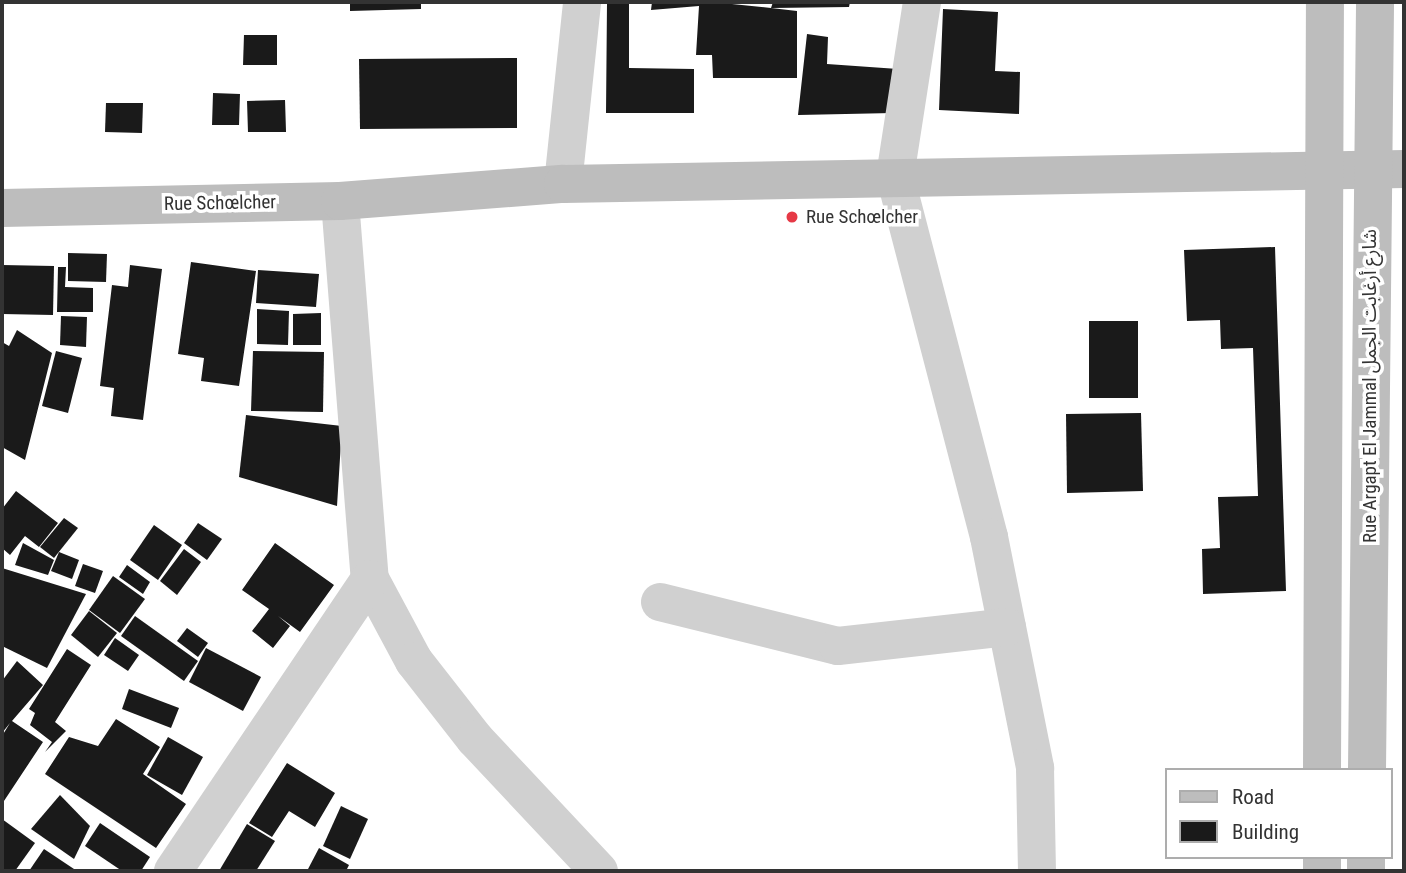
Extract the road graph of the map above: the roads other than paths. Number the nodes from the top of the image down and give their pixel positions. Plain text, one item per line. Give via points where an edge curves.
1 (582, 2) edge
2 (922, 2) edge
3 (1325, 2) edge
4 (1375, 2) edge
5 (1323, 169) junction
6 (1388, 169) edge
7 (895, 176) junction
8 (563, 184) junction
9 (340, 201) junction
10 (2, 208) edge
11 (370, 579) junction
12 (660, 602) dead end
13 (1007, 627) junction
14 (1322, 768) edge
15 (1367, 768) edge
16 (173, 871) edge
17 (599, 871) edge
18 (1037, 871) edge

1 - 8 street
2 - 7 street
3 - 5 street
4 - 6 street, Rue Argapt El Jammal شارع أرغابت الجمل
5 - 6 street, Rue Schœlcher
5 - 7 street, Rue Schœlcher
5 - 14 street
6 - 15 street, Rue Argapt El Jammal شارع أرغابت الجمل
7 - 8 street, Rue Schœlcher
7 - 13 street via 989,537
8 - 9 street, Rue Schœlcher
9 - 10 street, Rue Schœlcher
9 - 11 street
11 - 16 street
11 - 17 street via 414,662 467,730
12 - 13 street via 838,646
13 - 18 street via 1035,768

